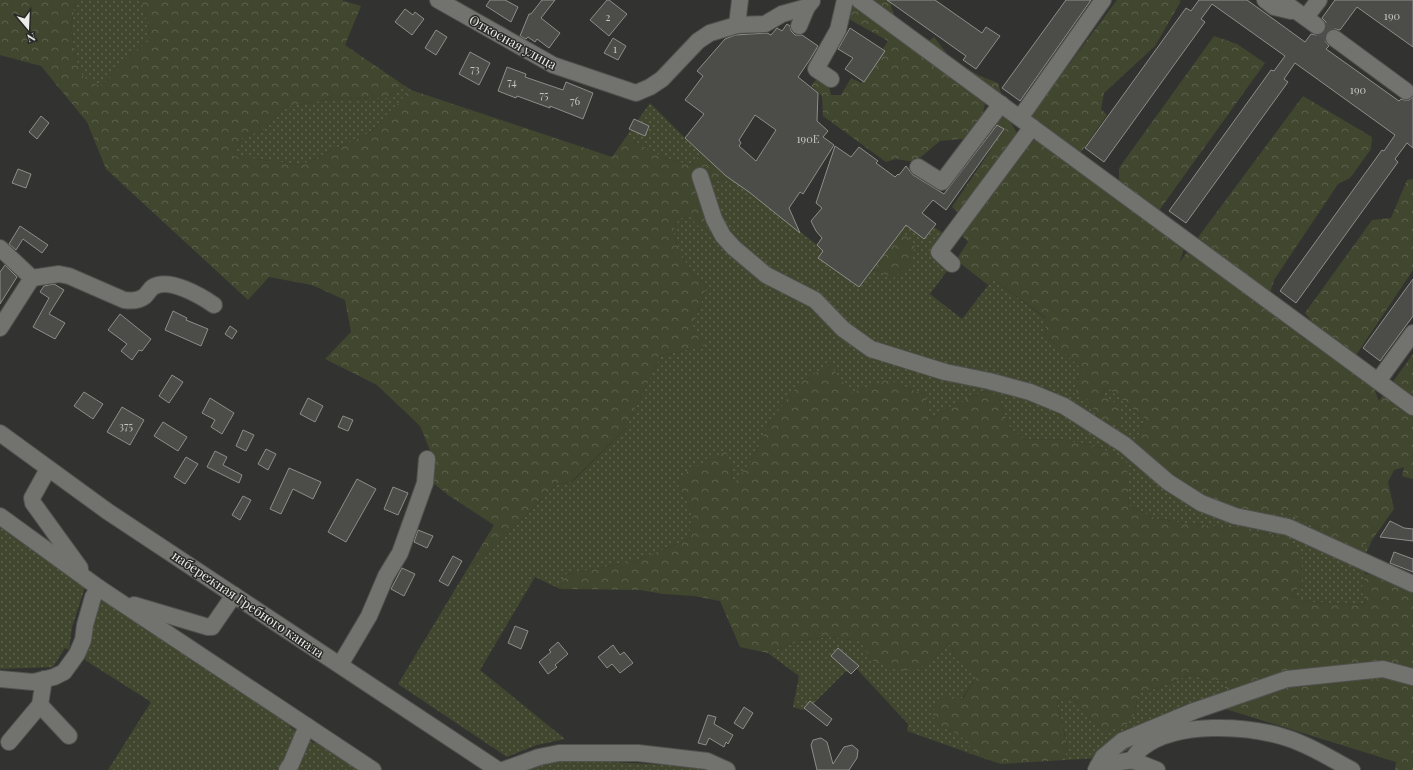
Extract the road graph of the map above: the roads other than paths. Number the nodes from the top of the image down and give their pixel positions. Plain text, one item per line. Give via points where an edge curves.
1 (438, 0) edge
2 (740, 0) edge
3 (845, 0) edge
4 (859, 0) edge
5 (1103, 0) edge
6 (1265, 0) edge
7 (1281, 0) edge
8 (1319, 0) edge
9 (810, 4) edge
10 (1307, 19) junction
11 (738, 25) junction
12 (799, 26) dead end
13 (1334, 38) tunnel mouth
14 (832, 79) dead end
15 (1406, 91) dead end
16 (1001, 104) junction
17 (1026, 123) junction
18 (918, 167) dead end
19 (700, 176) dead end
20 (0, 248) edge
21 (952, 264) dead end
22 (32, 278) junction
23 (214, 305) dead end
24 (0, 328) edge
25 (1413, 333) edge
26 (1378, 381) junction
27 (1413, 407) edge
28 (0, 434) edge
29 (427, 459) dead end
30 (48, 468) junction
31 (0, 516) edge
32 (94, 584) junction
33 (1413, 584) edge
34 (234, 595) junction
35 (116, 599) junction
36 (340, 665) junction
37 (1413, 677) edge
38 (0, 679) edge
39 (44, 679) junction
40 (40, 705) junction
41 (307, 726) junction
42 (69, 736) dead end
43 (9, 742) dead end
44 (1132, 760) junction
45 (1097, 768) edge
46 (287, 770) edge
47 (373, 770) edge
48 (498, 770) edge
49 (503, 770) edge
50 (727, 770) edge
51 (1157, 770) edge
52 (1352, 770) edge

1 - 11 street, Откосная улица via 553,65 636,93 650,88 662,79 698,41 710,33
2 - 11 street
3 - 14 street via 838,30 816,69
4 - 16 street
5 - 17 street
6 - 10 street via 1274,7
7 - 10 street
8 - 10 street
9 - 11 street via 782,14 765,24
9 - 12 street
13 - 15 street
16 - 17 street
16 - 18 street via 942,182
17 - 21 street via 939,252
17 - 26 street
19 - 33 street via 714,219 723,236 734,248 766,276 815,300 843,329 871,350 945,372 1030,392 1064,406 1125,445 1168,482 1201,503 1235,516 1288,527
20 - 22 street
22 - 23 street via 59,274 69,276 124,300 133,301 144,297 153,287 168,284 198,294
22 - 24 street
25 - 26 street
26 - 27 street
28 - 30 street, набережная Гребного канала
29 - 36 street via 426,484 400,553 386,576 369,616
30 - 32 street via 32,498 33,503
30 - 34 street, набережная Гребного канала via 107,511
31 - 32 street
32 - 35 street
32 - 39 street via 83,640 77,654 64,672
34 - 35 street via 212,626 208,627
34 - 36 street, набережная Гребного канала
35 - 41 street
36 - 48 street, набережная Гребного канала
37 - 45 street via 1383,669 1287,679 1194,711 1122,741 1103,758
38 - 39 street via 33,682
39 - 40 street
40 - 42 street
40 - 43 street
41 - 46 street
41 - 47 street
44 - 45 street
44 - 51 street
44 - 52 street via 1142,748 1180,731 1237,728 1287,738 1312,748
49 - 50 street via 559,753 638,753 707,761

